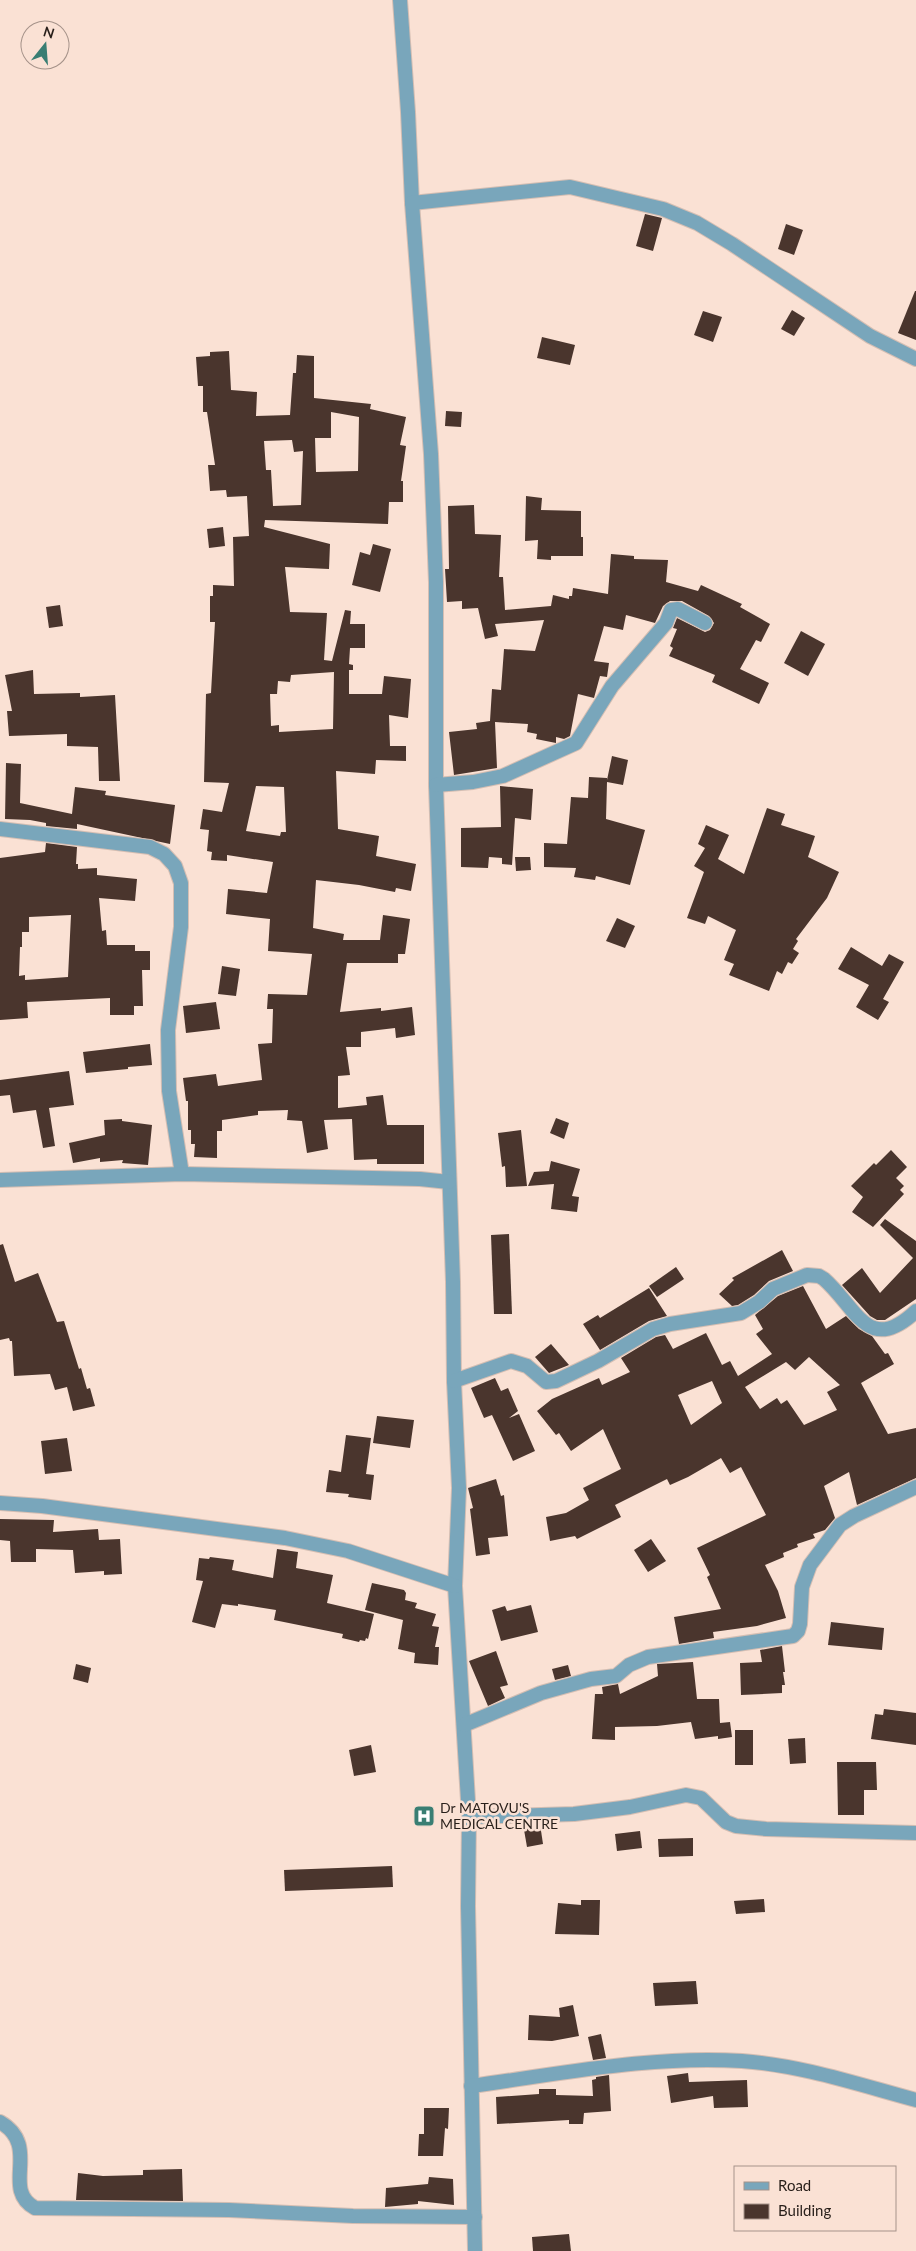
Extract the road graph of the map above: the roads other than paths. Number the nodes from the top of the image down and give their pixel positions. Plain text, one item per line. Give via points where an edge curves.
1 (400, 0) edge
2 (412, 203) junction
3 (916, 359) edge
4 (705, 623) dead end
5 (436, 785) junction
6 (0, 829) edge
7 (182, 1174) junction
8 (0, 1180) edge
9 (449, 1182) junction
10 (916, 1311) edge
11 (454, 1381) junction
12 (916, 1487) edge
13 (0, 1503) edge
14 (455, 1586) junction
15 (464, 1725) junction
16 (469, 1817) junction
17 (916, 1833) edge
18 (471, 2086) junction
19 (916, 2100) edge
20 (0, 2122) edge
21 (475, 2217) junction
22 (476, 2251) edge

1 - 2 street
2 - 3 street via 570,187 663,209 704,227 870,336
2 - 5 street via 432,474 436,582
4 - 5 street via 678,609 671,610 666,623 612,686 576,744 503,776
5 - 9 street
6 - 7 street via 150,847 164,854 175,866 181,883 181,927 168,1030 169,1091
7 - 8 street
7 - 9 street
9 - 11 street
10 - 11 street via 906,1321 887,1331 876,1330 862,1321 824,1279 807,1275 773,1290 741,1313 653,1329 556,1381 546,1382 527,1366 511,1361
11 - 14 street via 459,1488
12 - 15 street via 840,1525 810,1566 802,1588 800,1624 793,1636 648,1657 629,1665 616,1676 591,1679 541,1693
13 - 14 street via 285,1538 348,1551
14 - 15 street
15 - 16 street
16 - 17 street via 574,1814 686,1795 701,1798 726,1822 736,1826
16 - 18 street
18 - 19 street via 647,2062 706,2060 787,2068
18 - 21 street
20 - 21 street via 14,2135 10,2191 22,2204 35,2208
21 - 22 street

